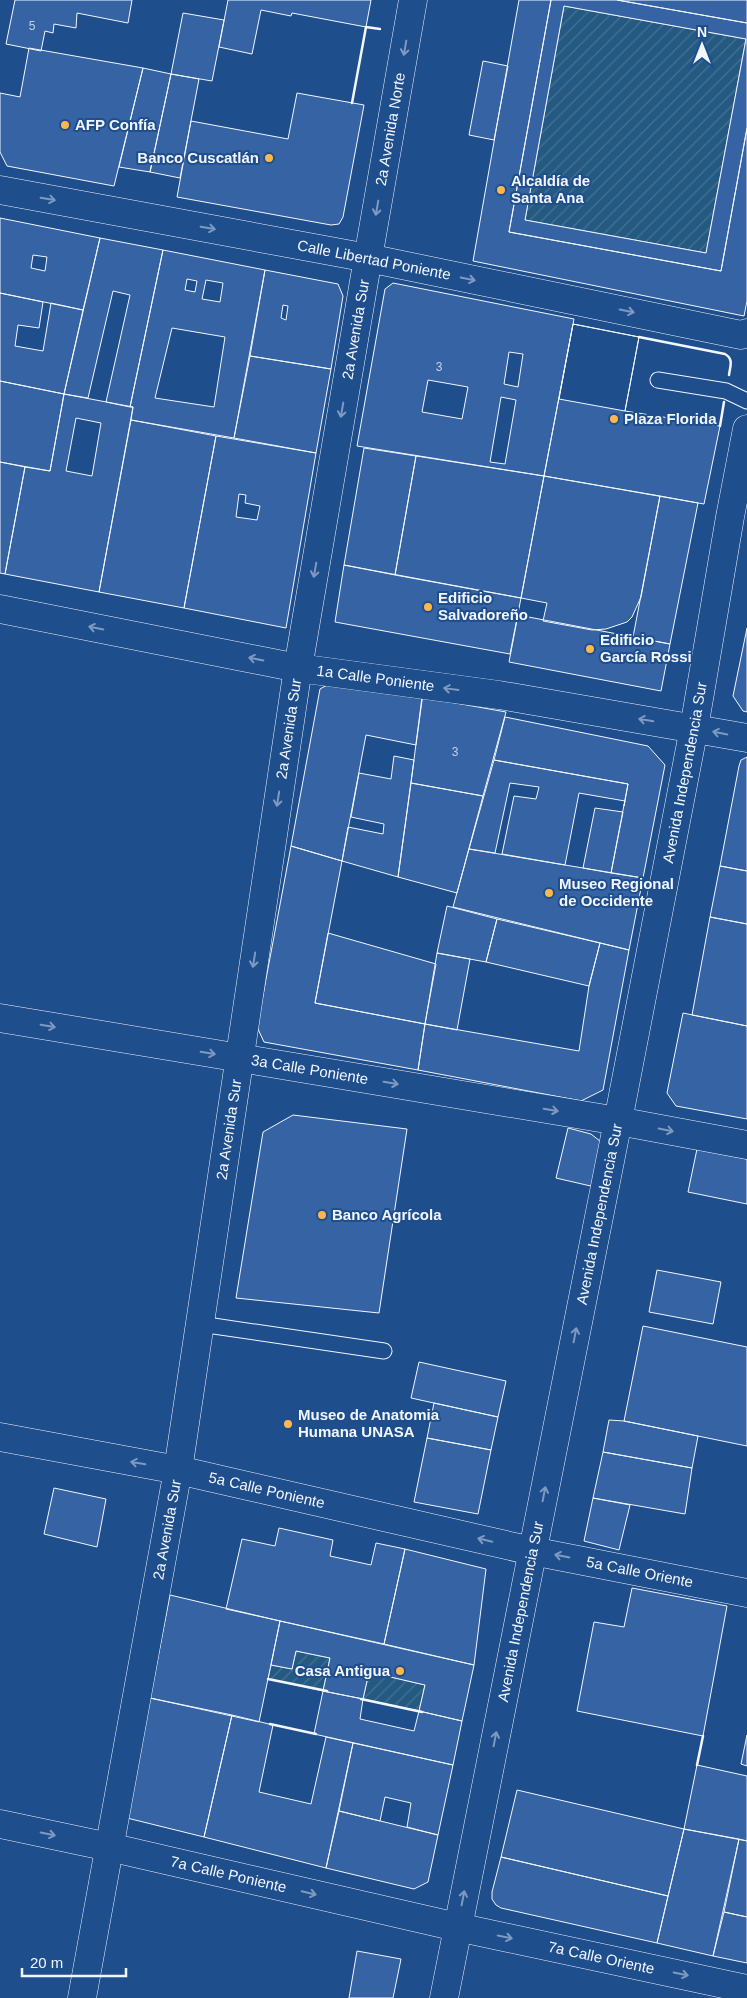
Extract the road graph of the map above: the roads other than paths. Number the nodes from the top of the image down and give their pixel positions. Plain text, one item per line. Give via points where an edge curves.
1 (414, 0) edge
2 (0, 190) edge
3 (368, 258) junction
4 (747, 333) edge
5 (658, 380) dead end
6 (747, 401) edge
7 (747, 429) edge
8 (0, 609) edge
9 (298, 668) junction
10 (694, 728) junction
11 (747, 738) edge
12 (0, 1018) edge
13 (239, 1058) junction
14 (618, 1121) junction
15 (747, 1145) edge
16 (200, 1324) junction
17 (384, 1351) dead end
18 (0, 1437) edge
19 (178, 1470) junction
20 (532, 1550) junction
21 (747, 1593) edge
22 (0, 1824) edge
23 (109, 1847) junction
24 (457, 1927) junction
25 (747, 1988) edge
26 (82, 1998) edge
27 (444, 1998) edge

1 -> 3 main road, 2a Avenida Norte
2 -> 3 main road, Calle Libertad Poniente
3 -> 4 main road, Calle Libertad Poniente via 742,335
3 -> 9 main road, 2a Avenida Sur
5 - 6 lane via 726,391
7 - 10 main road, Avenida Independencia Sur
9 -> 8 main road, 1a Calle Poniente
10 -> 9 main road, 1a Calle Poniente via 499,695
9 -> 13 main road, 2a Avenida Sur
11 -> 10 main road, 1a Calle Poniente
10 - 14 main road, Avenida Independencia Sur
12 -> 13 main road, 3a Calle Poniente
13 -> 14 main road, 3a Calle Poniente
13 - 16 main road, 2a Avenida Sur
14 -> 15 main road, 3a Calle Poniente
20 -> 14 main road, Avenida Independencia Sur
16 - 17 lane
16 - 19 main road, 2a Avenida Sur
19 -> 18 main road, 5a Calle Poniente
20 -> 19 main road, 5a Calle Poniente
19 - 23 main road, 2a Avenida Sur
21 -> 20 main road, 5a Calle Oriente
24 -> 20 main road, Avenida Independencia Sur
22 -> 23 main road, 7a Calle Poniente
23 -> 24 main road, 7a Calle Poniente
23 - 26 main road, 2a Avenida Sur
24 -> 25 main road, 7a Calle Oriente
24 - 27 main road, Avenida Independencia Sur

